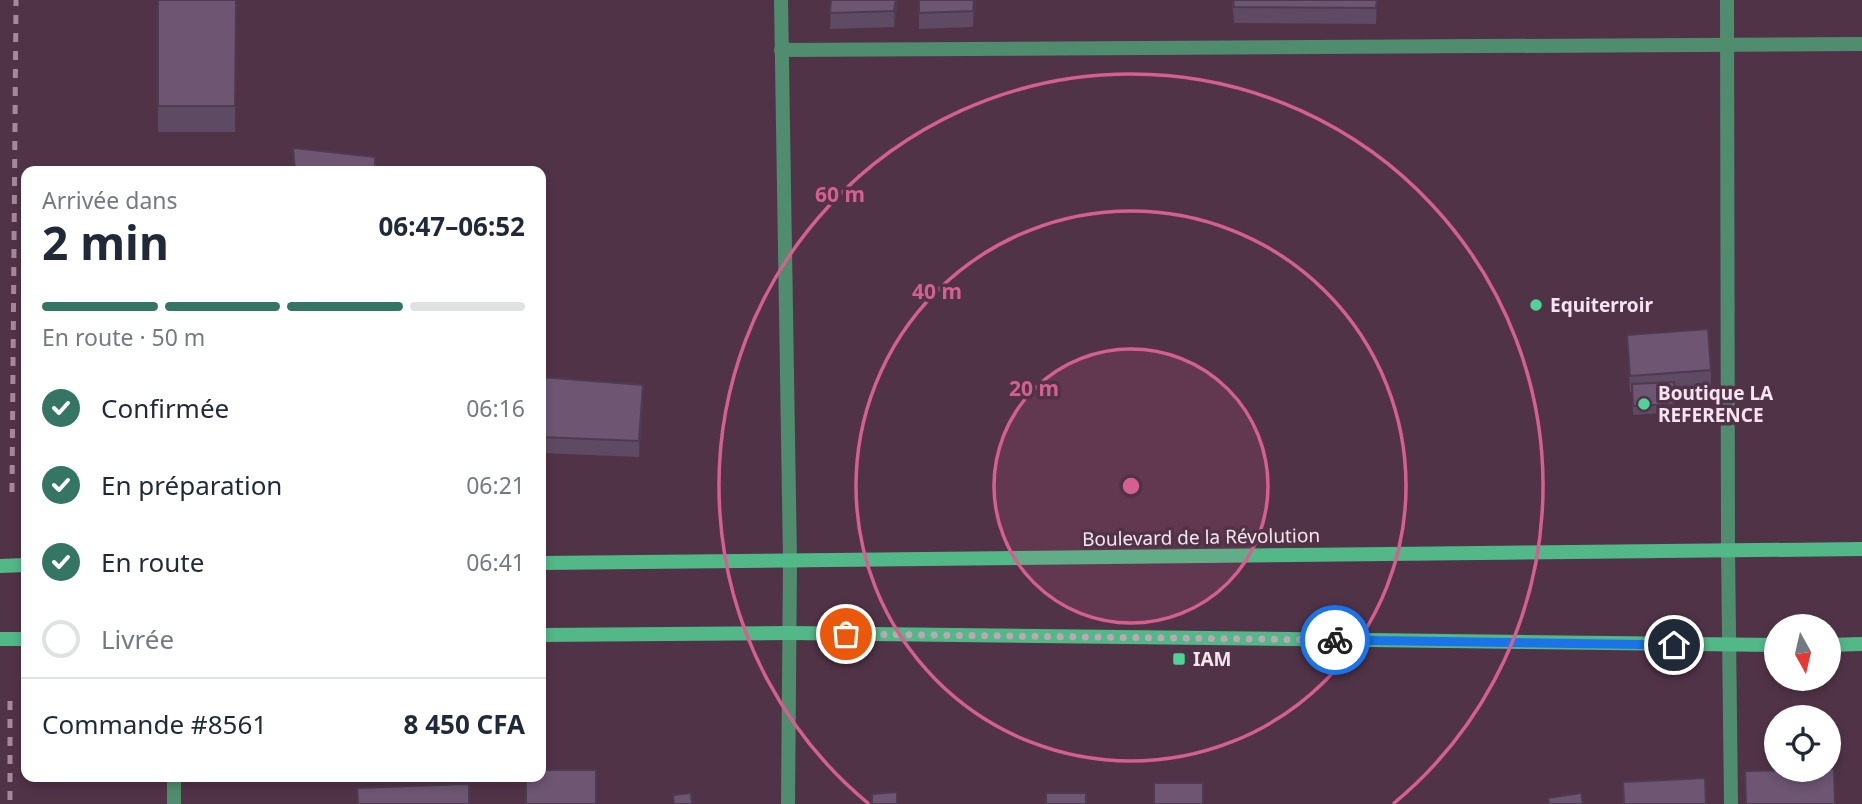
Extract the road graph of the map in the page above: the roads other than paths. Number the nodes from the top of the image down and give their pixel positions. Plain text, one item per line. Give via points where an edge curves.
1 (781, 0) edge
2 (1727, 0) edge
3 (1862, 44) edge
4 (1726, 45) junction
5 (781, 50) junction
6 (1728, 549) junction
7 (1862, 549) edge
8 (790, 561) junction
9 (546, 563) edge
10 (21, 565) edge
11 (0, 566) edge
12 (790, 633) junction
13 (546, 635) edge
14 (0, 639) edge
15 (21, 639) edge
16 (1862, 644) edge
17 (1730, 645) junction
18 (1764, 645) edge
19 (1841, 645) edge
20 (174, 782) edge
21 (174, 804) edge
22 (788, 804) edge
23 (1731, 804) edge

1 - 5 street
2 - 4 street
3 - 4 street
4 - 5 street
4 - 6 street
5 - 8 street
6 - 7 main road, Boulevard de la Révolution
6 - 8 main road, Boulevard de la Révolution
6 - 17 street
8 - 9 main road, Boulevard de la Révolution
8 - 12 street
10 - 11 main road
12 - 13 main road
12 - 17 main road
12 - 22 street
14 - 15 main road
16 - 19 main road
17 - 18 main road
17 - 23 street
20 - 21 street

